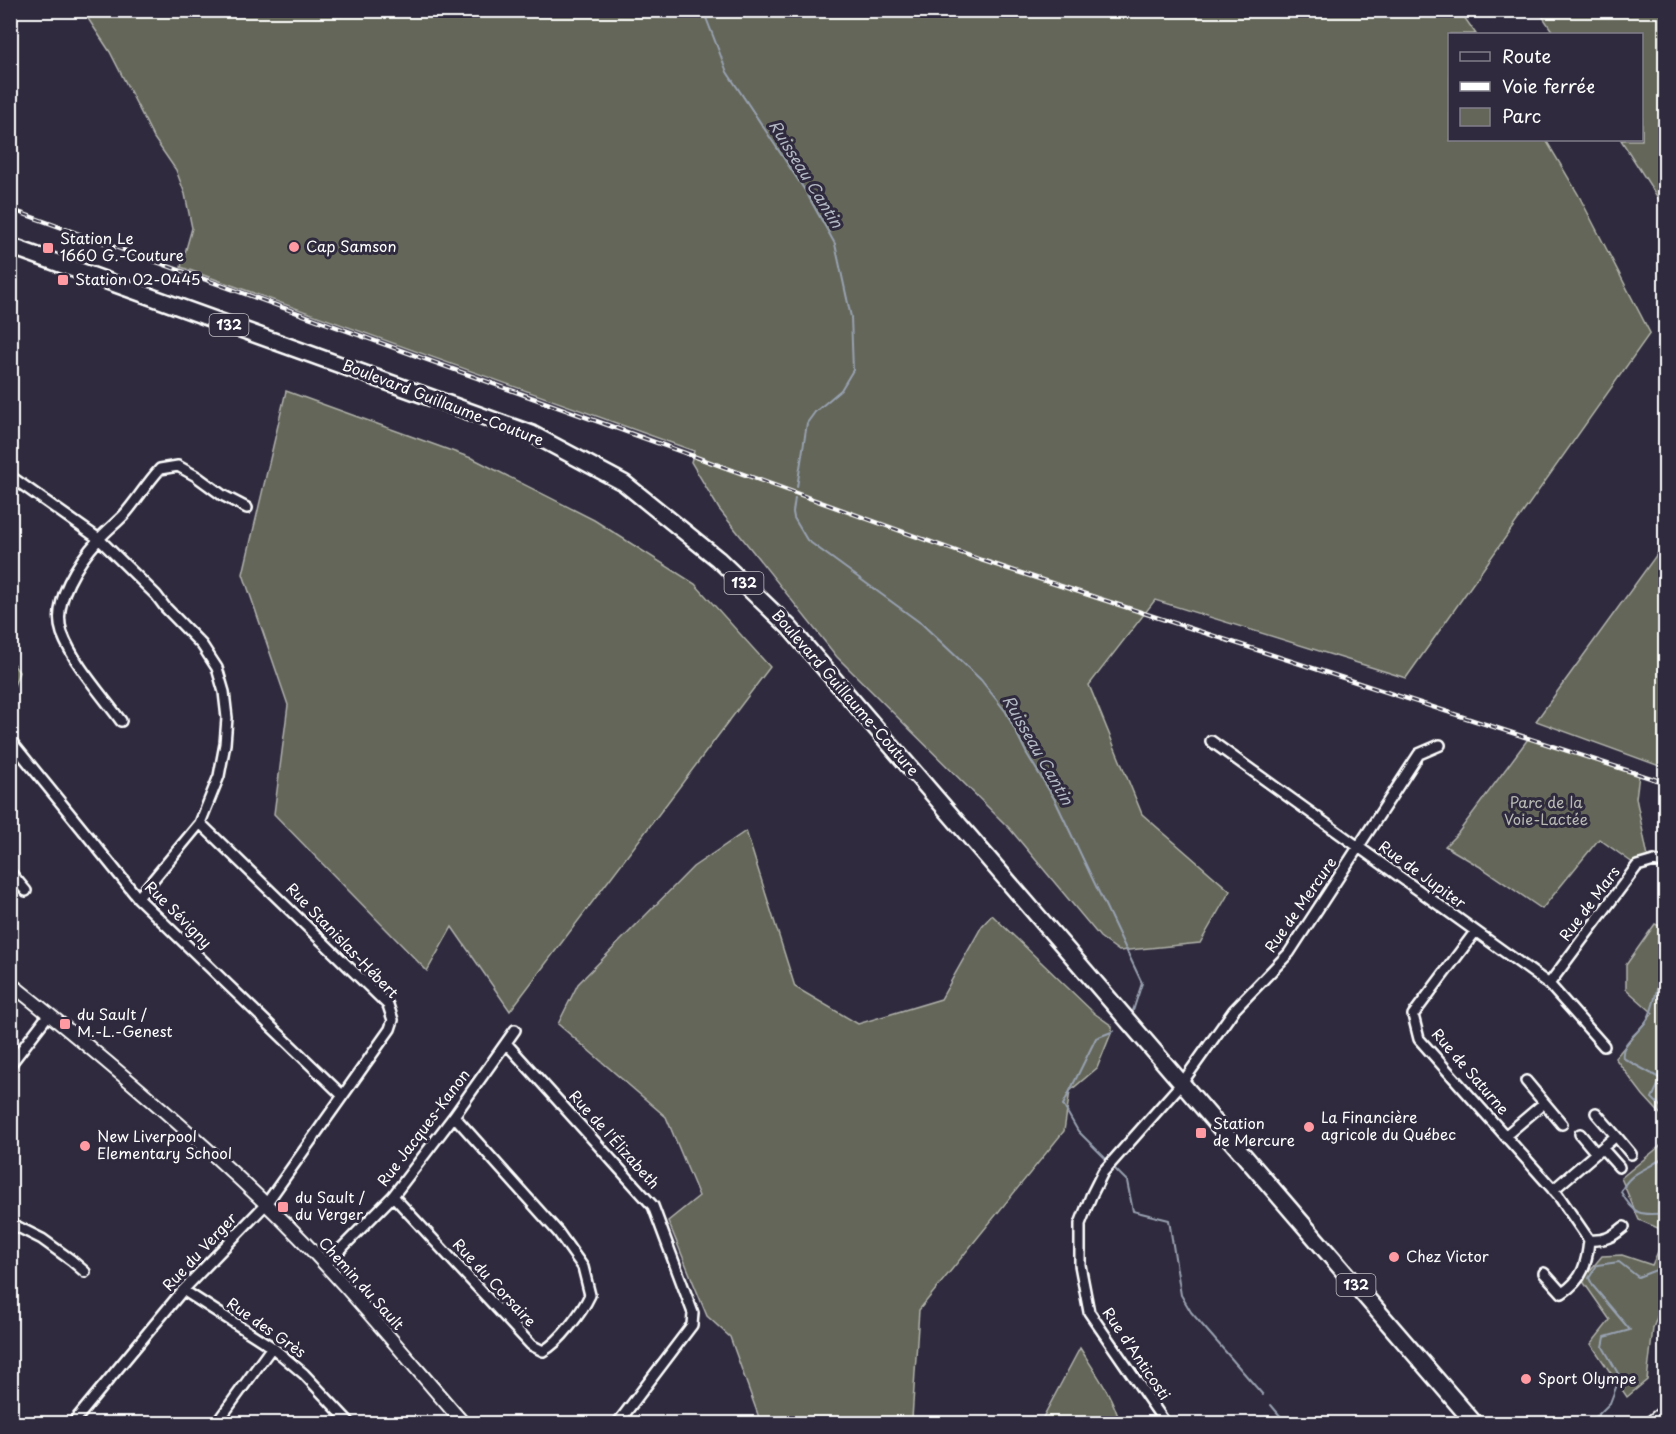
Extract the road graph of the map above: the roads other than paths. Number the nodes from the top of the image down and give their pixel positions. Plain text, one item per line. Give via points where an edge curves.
1 (10, 246) edge
2 (10, 476) edge
3 (247, 508) dead end
4 (99, 539) junction
5 (121, 721) dead end
6 (10, 740) edge
7 (1211, 741) dead end
8 (1440, 745) dead end
9 (200, 822) junction
10 (1358, 847) junction
11 (1665, 864) edge
12 (10, 872) edge
13 (26, 891) dead end
14 (138, 898) junction
15 (1475, 932) junction
16 (10, 983) edge
17 (1549, 984) junction
18 (49, 1014) junction
19 (515, 1029) dead end
20 (506, 1043) junction
21 (1604, 1046) dead end
22 (10, 1065) edge
23 (1526, 1081) dead end
24 (1182, 1083) junction
25 (342, 1095) junction
26 (1544, 1103) junction
27 (1596, 1113) dead end
28 (454, 1116) junction
29 (1562, 1124) dead end
30 (1580, 1134) dead end
31 (1505, 1136) junction
32 (1616, 1136) junction
33 (1599, 1151) junction
34 (1631, 1154) dead end
35 (1619, 1167) dead end
36 (1556, 1192) junction
37 (393, 1196) junction
38 (266, 1204) junction
39 (10, 1223) edge
40 (1624, 1227) dead end
41 (1589, 1240) junction
42 (325, 1265) junction
43 (85, 1272) dead end
44 (1544, 1273) dead end
45 (183, 1290) junction
46 (272, 1347) junction
47 (1665, 1410) edge
48 (72, 1424) edge
49 (216, 1424) edge
50 (351, 1424) edge
51 (464, 1424) edge
52 (616, 1424) edge
53 (1166, 1424) edge
54 (1475, 1424) edge
55 (1649, 1424) edge

1 - 24 main road, Boulevard Guillaume-Couture / 132 via 532,434 624,483 718,559 789,627
2 - 4 street
3 - 4 street via 178,466 160,469 124,515
4 - 5 street via 76,569 58,616 71,651
4 - 9 street via 202,645 217,669 227,718 225,744 219,776
6 - 14 street, Rue Sévigny
7 - 10 street, Rue de Jupiter
8 - 10 street, Rue de Mercure via 1419,754
9 - 14 street
9 - 25 street, Rue Stanislas-Hébert via 388,1005 393,1020 390,1029
10 - 15 street, Rue de Jupiter
10 - 24 street, Rue de Mercure via 1289,953 1234,1010
11 - 17 street, Rue de Mars via 1654,861 1637,867
12 - 13 street
14 - 25 street, Rue Sévigny
15 - 17 street, Rue de Jupiter
15 - 31 street, Rue de Saturne via 1413,1016 1419,1039
16 - 18 street, Chemin du Sault
17 - 21 street, Rue de Jupiter
18 - 22 street
18 - 38 street, Chemin du Sault
19 - 20 street, Rue Jacques-Kanon
20 - 28 street, Rue Jacques-Kanon
20 - 52 street, Rue de l'Élizabeth via 653,1206 693,1313 692,1325
23 - 26 street
24 - 53 street, Rue d'Anticosti via 1102,1172 1080,1224 1080,1265 1089,1312
24 - 54 main road, Boulevard Guillaume-Couture / 132
25 - 38 street, Rue du Verger
26 - 29 street
26 - 31 street
27 - 32 street
28 - 37 street, Rue Jacques-Kanon
28 - 37 street, Rue du Corsaire via 558,1232 583,1267 590,1295 584,1309 550,1347 543,1351 531,1345
30 - 33 street
31 - 36 street, Rue de Saturne
32 - 33 street
32 - 34 street
33 - 35 street
33 - 36 street
36 - 41 street, Rue de Saturne
37 - 42 street, Rue Jacques-Kanon
38 - 42 street, Chemin du Sault
38 - 45 street, Rue du Verger
39 - 43 street via 42,1239
40 - 41 street via 1603,1241
41 - 44 street via 1587,1264 1568,1289 1562,1293
42 - 51 street, Chemin du Sault
45 - 46 street, Rue des Grès
45 - 48 street, Rue du Verger
46 - 49 street
46 - 50 street, Rue des Grès via 304,1374
47 - 55 street

